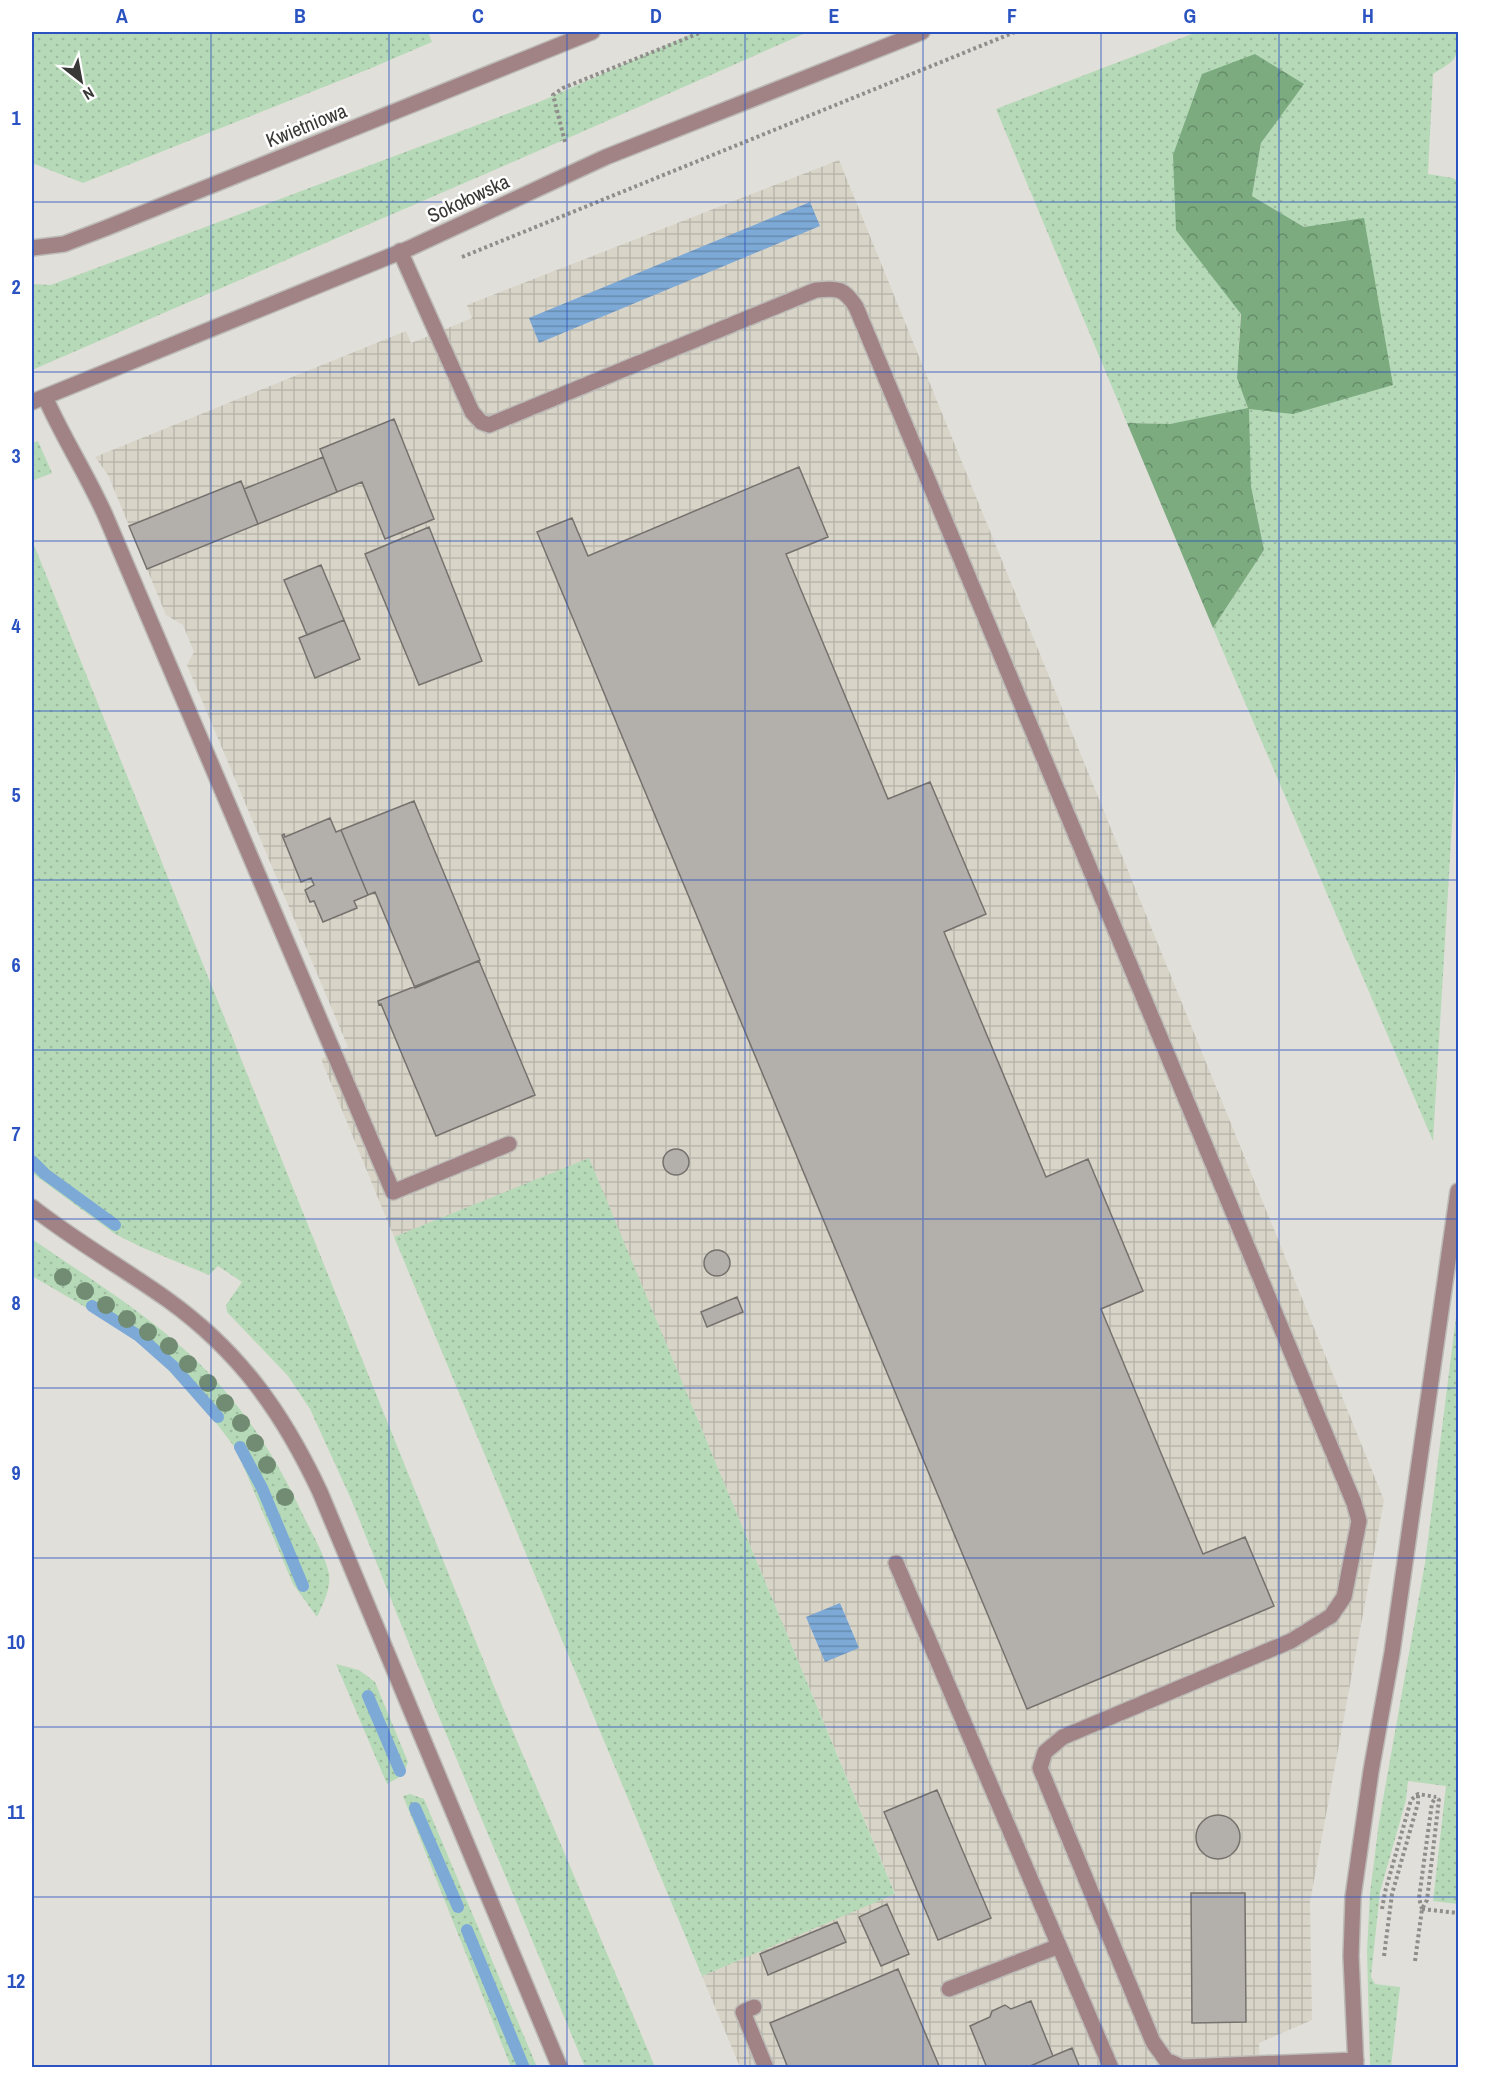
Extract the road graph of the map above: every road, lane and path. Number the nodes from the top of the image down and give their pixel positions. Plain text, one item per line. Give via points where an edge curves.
1 (592, 32) edge
2 (702, 32) edge
3 (922, 32) edge
4 (1015, 32) edge
5 (565, 142) dead end
6 (590, 195) dead end
7 (594, 204) junction
8 (32, 248) edge
9 (400, 251) junction
10 (455, 260) dead end
11 (38, 400) edge
12 (509, 1144) dead end
13 (1458, 1191) edge
14 (32, 1207) edge
15 (896, 1563) dead end
16 (1418, 1794) junction
17 (1436, 1797) junction
18 (1422, 1909) junction
19 (1382, 1913) dead end
20 (1458, 1913) edge
21 (1059, 1946) junction
22 (1384, 1956) dead end
23 (1415, 1961) dead end
24 (949, 1989) dead end
25 (754, 2007) dead end
26 (1356, 2064) edge
27 (560, 2067) edge
28 (766, 2067) edge
29 (1111, 2067) edge

1 - 8 street, Kwietniowa via 106,228 64,244
2 - 5 path via 553,95
3 - 9 street, Sokołowska via 606,157
4 - 7 path
6 - 7 path
7 - 10 path
9 - 11 street, Sokołowska
9 - 26 street via 472,412 489,425 816,290 836,288 849,295 856,307 1359,1521 1344,1598 1330,1616 1291,1641 1063,1737 1045,1752 1040,1768 1153,2042 1166,2060 1182,2067
11 - 12 street via 57,424 90,481 393,1192
13 - 26 street via 1353,1897 1350,1956
14 - 27 street via 60,1230 170,1301 205,1330 239,1364 283,1421 321,1492
15 - 21 street
16 - 17 path
16 - 19 path via 1411,1800
16 - 22 path via 1392,1894
17 - 18 path via 1419,1899
17 - 18 path via 1439,1800 1429,1889
18 - 20 path
18 - 23 path
21 - 24 street
21 - 29 street
25 - 28 street via 743,2012

